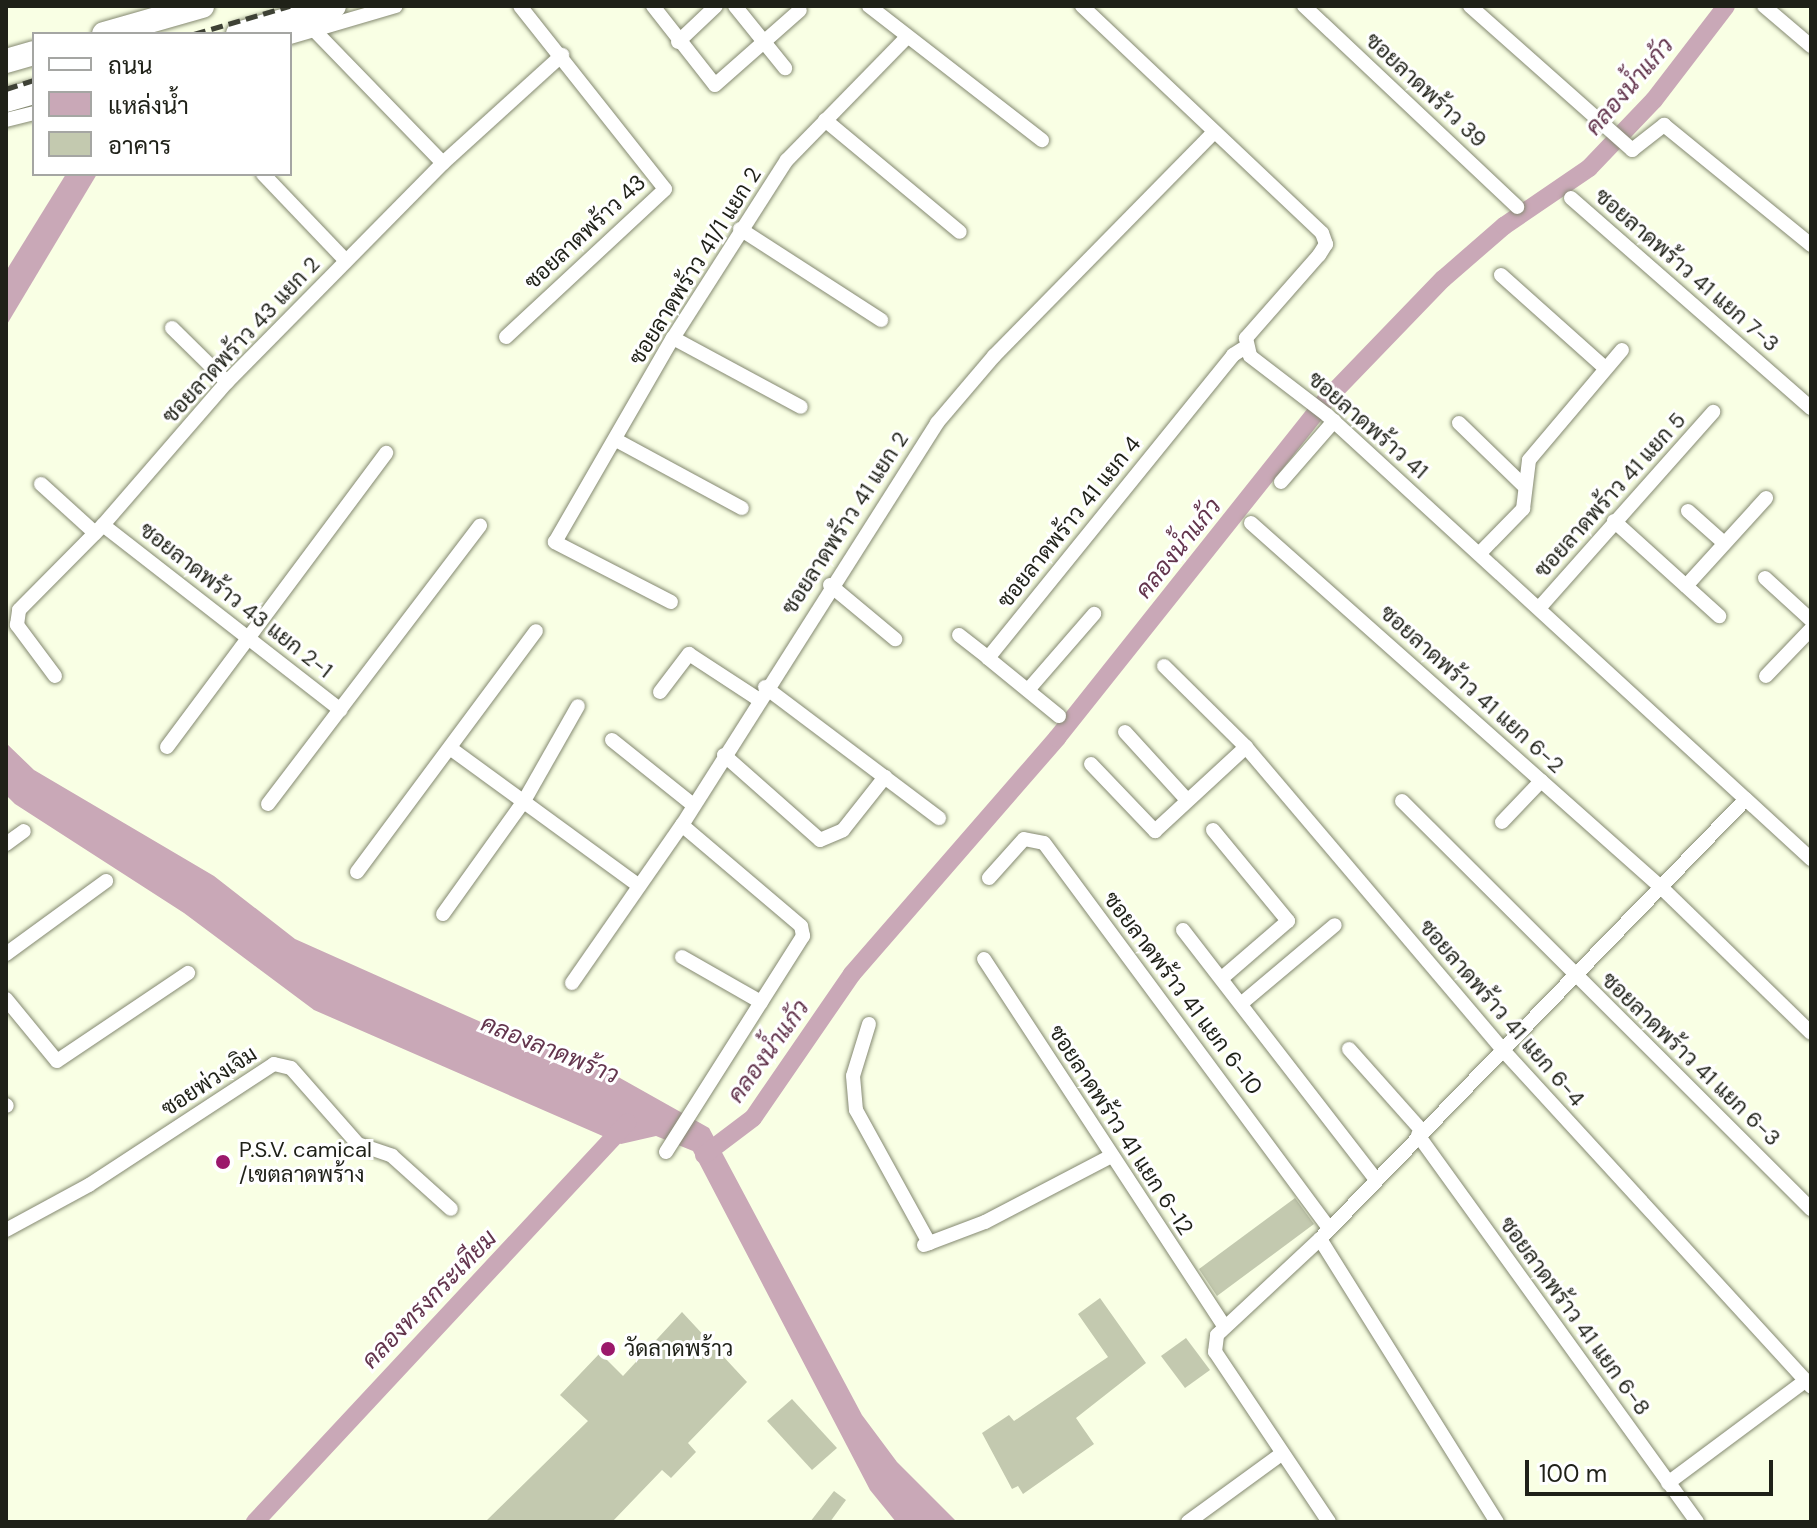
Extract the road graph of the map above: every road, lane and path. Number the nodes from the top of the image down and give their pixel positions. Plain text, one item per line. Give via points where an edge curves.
1 (202, 6) edge
2 (334, 6) edge
3 (396, 6) edge
4 (520, 6) edge
5 (653, 6) edge
6 (716, 6) edge
7 (735, 6) edge
8 (869, 6) edge
9 (1082, 6) edge
10 (1304, 6) edge
11 (1470, 6) edge
12 (1764, 6) edge
13 (800, 10) dead end
14 (314, 30) junction
15 (111, 32) edge
16 (245, 32) edge
17 (292, 36) edge
18 (906, 38) junction
19 (678, 42) junction
20 (763, 43) junction
21 (1811, 46) edge
22 (32, 54) edge
23 (562, 55) junction
24 (6, 61) edge
25 (785, 68) dead end
26 (32, 93) edge
27 (6, 100) edge
28 (32, 114) edge
29 (6, 120) edge
30 (825, 120) junction
31 (1213, 133) junction
32 (1042, 140) dead end
33 (443, 163) junction
34 (265, 176) edge
35 (1571, 198) dead end
36 (1517, 207) dead end
37 (740, 229) junction
38 (960, 232) dead end
39 (1811, 245) edge
40 (346, 261) junction
41 (1501, 275) dead end
42 (881, 320) dead end
43 (172, 328) dead end
44 (506, 337) dead end
45 (673, 338) junction
46 (1246, 347) junction
47 (1622, 350) dead end
48 (1605, 368) junction
49 (227, 382) junction
50 (801, 407) dead end
51 (1811, 408) edge
52 (1713, 412) dead end
53 (1330, 418) junction
54 (1459, 423) dead end
55 (616, 440) junction
56 (386, 453) dead end
57 (1281, 482) dead end
58 (41, 484) dead end
59 (1525, 487) junction
60 (1766, 498) dead end
61 (742, 508) dead end
62 (1688, 511) dead end
63 (1614, 521) junction
64 (1251, 523) dead end
65 (480, 526) dead end
66 (99, 529) junction
67 (1724, 543) junction
68 (1480, 553) junction
69 (1765, 578) dead end
70 (830, 585) junction
71 (1686, 586) junction
72 (671, 602) dead end
73 (1540, 607) junction
74 (1094, 614) dead end
75 (1719, 616) dead end
76 (1811, 620) edge
77 (1811, 629) edge
78 (536, 631) dead end
79 (959, 635) dead end
80 (248, 636) junction
81 (895, 639) dead end
82 (988, 658) junction
83 (1164, 666) dead end
84 (55, 676) dead end
85 (1766, 676) dead end
86 (1028, 690) junction
87 (660, 692) dead end
88 (762, 693) junction
89 (578, 706) dead end
90 (341, 710) junction
91 (1059, 716) dead end
92 (1125, 732) dead end
93 (612, 740) dead end
94 (167, 747) dead end
95 (1246, 747) junction
96 (450, 748) junction
97 (724, 755) junction
98 (1091, 764) dead end
99 (885, 777) junction
100 (1541, 781) junction
101 (1746, 799) junction
102 (1187, 800) junction
103 (524, 801) junction
104 (1402, 801) dead end
105 (268, 804) dead end
106 (693, 805) junction
107 (939, 818) dead end
108 (1502, 822) dead end
109 (682, 825) junction
110 (1213, 830) dead end
111 (24, 831) dead end
112 (6, 844) edge
113 (1809, 854) edge
114 (357, 872) dead end
115 (989, 878) dead end
116 (106, 881) dead end
117 (639, 886) junction
118 (1663, 889) junction
119 (443, 914) dead end
120 (1335, 925) dead end
121 (1183, 930) dead end
122 (6, 954) edge
123 (682, 957) dead end
124 (984, 959) dead end
125 (188, 973) dead end
126 (1573, 976) junction
127 (1222, 978) junction
128 (572, 983) dead end
129 (6, 999) edge
130 (761, 1002) junction
131 (1242, 1003) junction
132 (869, 1024) dead end
133 (1811, 1033) edge
134 (1501, 1048) junction
135 (1349, 1049) dead end
136 (1420, 1133) junction
137 (666, 1152) dead end
138 (1111, 1156) junction
139 (1376, 1180) junction
140 (451, 1209) dead end
141 (1811, 1209) edge
142 (6, 1230) edge
143 (1325, 1234) junction
144 (1223, 1324) junction
145 (1808, 1383) edge
146 (1280, 1455) junction
147 (1668, 1483) junction
148 (1188, 1522) edge
149 (1329, 1522) edge
150 (1497, 1522) edge
151 (1697, 1522) edge

1 - 15 main road
2 - 16 main road
3 - 14 street
4 - 23 street, ซอยลาดพร้าว 43
5 - 19 street
6 - 19 street
7 - 20 street
8 - 18 street
9 - 31 street
10 - 36 street, ซอยลาดพร้าว 39
11 - 39 street via 1632,150 1664,125
12 - 21 street
13 - 20 street
14 - 17 street
14 - 33 street
18 - 30 street, ซอยลาดพร้าว 41/1 แยก 2
18 - 32 street
19 - 20 street via 715,85
20 - 25 street
22 - 24 main road
23 - 33 street, ซอยลาดพร้าว 43 แยก 2
23 - 44 street, ซอยลาดพร้าว 43 via 665,189
26 - 27 main road
28 - 29 street
30 - 37 street, ซอยลาดพร้าว 41/1 แยก 2 via 787,160
30 - 38 street
31 - 46 street via 1322,233 1326,244 1246,338
31 - 70 street, ซอยลาดพร้าว 41 แยก 2 via 994,356 937,423
33 - 40 street, ซอยลาดพร้าว 43 แยก 2
34 - 40 street
35 - 51 street, ซอยลาดพร้าว 41 แยก 7-3
37 - 42 street
37 - 45 street, ซอยลาดพร้าว 41/1 แยก 2
40 - 49 street, ซอยลาดพร้าว 43 แยก 2
41 - 48 street
43 - 49 street
45 - 50 street
45 - 55 street, ซอยลาดพร้าว 41/1 แยก 2
46 - 53 street, ซอยลาดพร้าว 41
46 - 82 street, ซอยลาดพร้าว 41 แยก 4
47 - 48 street
48 - 59 street via 1529,460
49 - 66 street, ซอยลาดพร้าว 43 แยก 2
52 - 63 street, ซอยลาดพร้าว 41 แยก 5
53 - 57 street
53 - 68 street, ซอยลาดพร้าว 41
54 - 59 street
55 - 61 street
55 - 72 street, ซอยลาดพร้าว 41/1 แยก 2 via 555,542
56 - 80 street
58 - 66 street, ซอยลาดพร้าว 43 แยก 2-1
59 - 68 street via 1523,509
60 - 67 street
62 - 67 street
63 - 71 street
63 - 73 street, ซอยลาดพร้าว 41 แยก 5
64 - 100 street, ซอยลาดพร้าว 41 แยก 6-2
65 - 90 street
66 - 80 street, ซอยลาดพร้าว 43 แยก 2-1
66 - 84 street, ซอยลาดพร้าว 43 แยก 2 via 16,618
67 - 71 street
68 - 73 street, ซอยลาดพร้าว 41
69 - 76 street
70 - 81 street
70 - 88 street, ซอยลาดพร้าว 41 แยก 2
71 - 75 street
73 - 101 street, ซอยลาดพร้าว 41
74 - 86 street
77 - 85 street
78 - 96 street
79 - 82 street
80 - 90 street, ซอยลาดพร้าว 43 แยก 2-1
80 - 94 street
82 - 86 street
83 - 95 street, ซอยลาดพร้าว 41 แยก 6-4
86 - 91 street
87 - 88 street via 689,654
88 - 97 street, ซอยลาดพร้าว 41 แยก 2
88 - 99 street
89 - 103 street
90 - 105 street
92 - 102 street
93 - 106 street
95 - 102 street
95 - 134 street, ซอยลาดพร้าว 41 แยก 6-4
96 - 103 street
96 - 114 street
97 - 99 street via 820,840 843,830
97 - 106 street, ซอยลาดพร้าว 41 แยก 2
98 - 102 street via 1155,831
99 - 107 street
100 - 108 street
100 - 118 street, ซอยลาดพร้าว 41 แยก 6-2
101 - 113 street, ซอยลาดพร้าว 41
101 - 118 street
103 - 117 street
103 - 119 street
104 - 126 street, ซอยลาดพร้าว 41 แยก 6-3
106 - 109 street, ซอยลาดพร้าว 41 แยก 2
109 - 117 street, ซอยลาดพร้าว 41 แยก 2
109 - 130 street via 801,926 798,945
110 - 127 street via 1288,921
111 - 112 street
115 - 143 street, ซอยลาดพร้าว 41 แยก 6-10 via 1024,839 1044,843
116 - 122 street
117 - 128 street, ซอยลาดพร้าว 41 แยก 2
118 - 126 street
118 - 133 street, ซอยลาดพร้าว 41 แยก 6-2
120 - 131 street
121 - 127 street
123 - 130 street
124 - 138 street, ซอยลาดพร้าว 41 แยก 6-12
125 - 129 street via 57,1061
126 - 134 street
126 - 141 street, ซอยลาดพร้าว 41 แยก 6-3
127 - 131 street
130 - 137 street
131 - 139 street
132 - 138 street via 853,1076 856,1110 926,1244 985,1222
134 - 136 street
134 - 145 street, ซอยลาดพร้าว 41 แยก 6-4
135 - 136 street, ซอยลาดพร้าว 41 แยก 6-8
136 - 139 street
136 - 147 street, ซอยลาดพร้าว 41 แยก 6-8
138 - 144 street, ซอยลาดพร้าว 41 แยก 6-12
139 - 143 street
140 - 142 street, ซอยพ่วงเจิม via 392,1156 358,1144 291,1068 274,1064 89,1185
143 - 144 street
143 - 150 street
144 - 146 street via 1215,1352
145 - 147 street
146 - 148 street
146 - 149 street
147 - 151 street, ซอยลาดพร้าว 41 แยก 6-8

